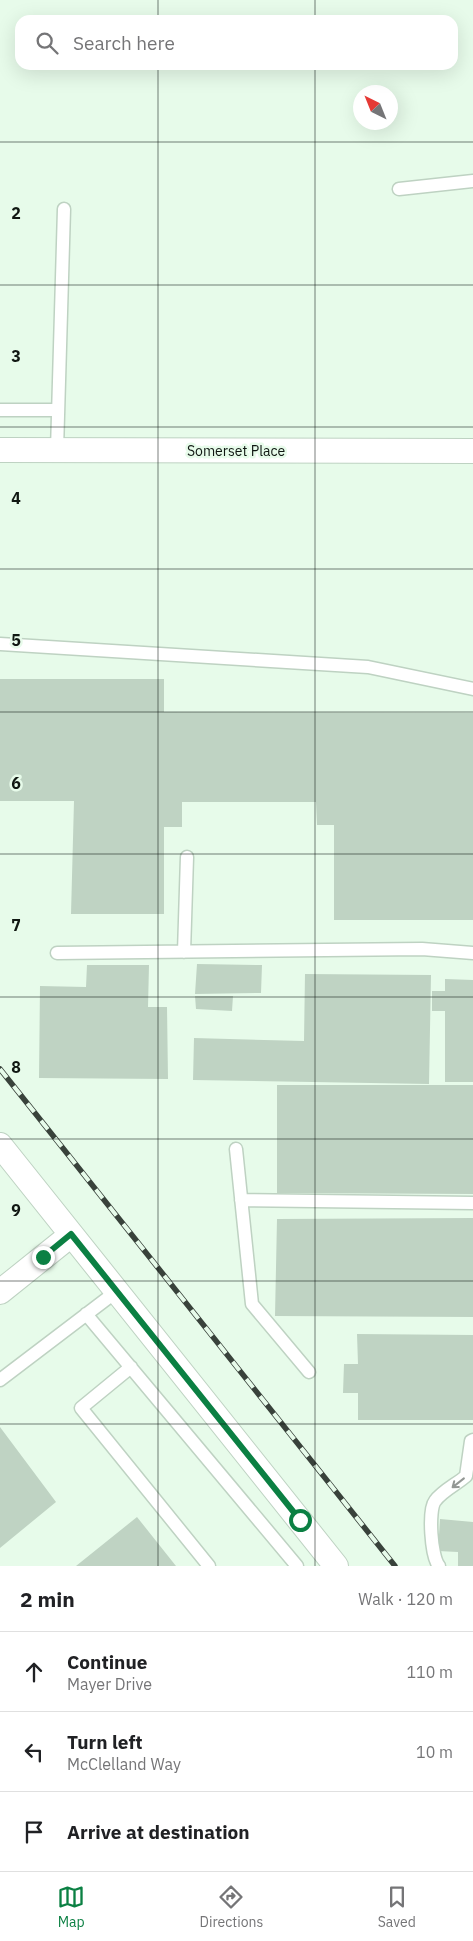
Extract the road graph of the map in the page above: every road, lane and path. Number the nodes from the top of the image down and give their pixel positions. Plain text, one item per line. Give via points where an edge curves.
1 (473, 181) edge
2 (399, 189) dead end
3 (64, 209) dead end
4 (0, 410) edge
5 (58, 410) junction
6 (0, 450) edge
7 (56, 450) junction
8 (473, 451) edge
9 (0, 644) edge
10 (473, 689) edge
11 (186, 857) dead end
12 (184, 952) junction
13 (57, 953) dead end
14 (473, 953) edge
15 (0, 1145) edge
16 (236, 1149) dead end
17 (241, 1200) junction
18 (473, 1203) edge
19 (71, 1234) junction
20 (117, 1291) junction
21 (0, 1292) edge
22 (86, 1314) junction
23 (130, 1367) junction
24 (309, 1372) dead end
25 (0, 1380) edge
26 (473, 1440) edge
27 (209, 1566) edge
28 (297, 1566) edge
29 (336, 1566) edge
30 (438, 1566) edge

1 - 2 lane
3 - 5 lane
4 - 5 lane
5 - 7 lane
6 - 7 street, Somerset Place
7 - 8 street, Somerset Place
9 - 10 lane via 368,667
11 - 12 lane
12 - 13 lane
12 - 14 lane via 422,950
15 - 19 street
16 - 17 lane
17 - 18 lane
17 - 24 lane via 252,1304
19 - 20 street
19 - 21 street
20 - 22 lane
20 - 29 street
22 - 23 lane
22 - 25 lane
23 - 27 lane via 82,1408
23 - 28 lane
26 -> 30 lane via 466,1476 432,1505 431,1548

